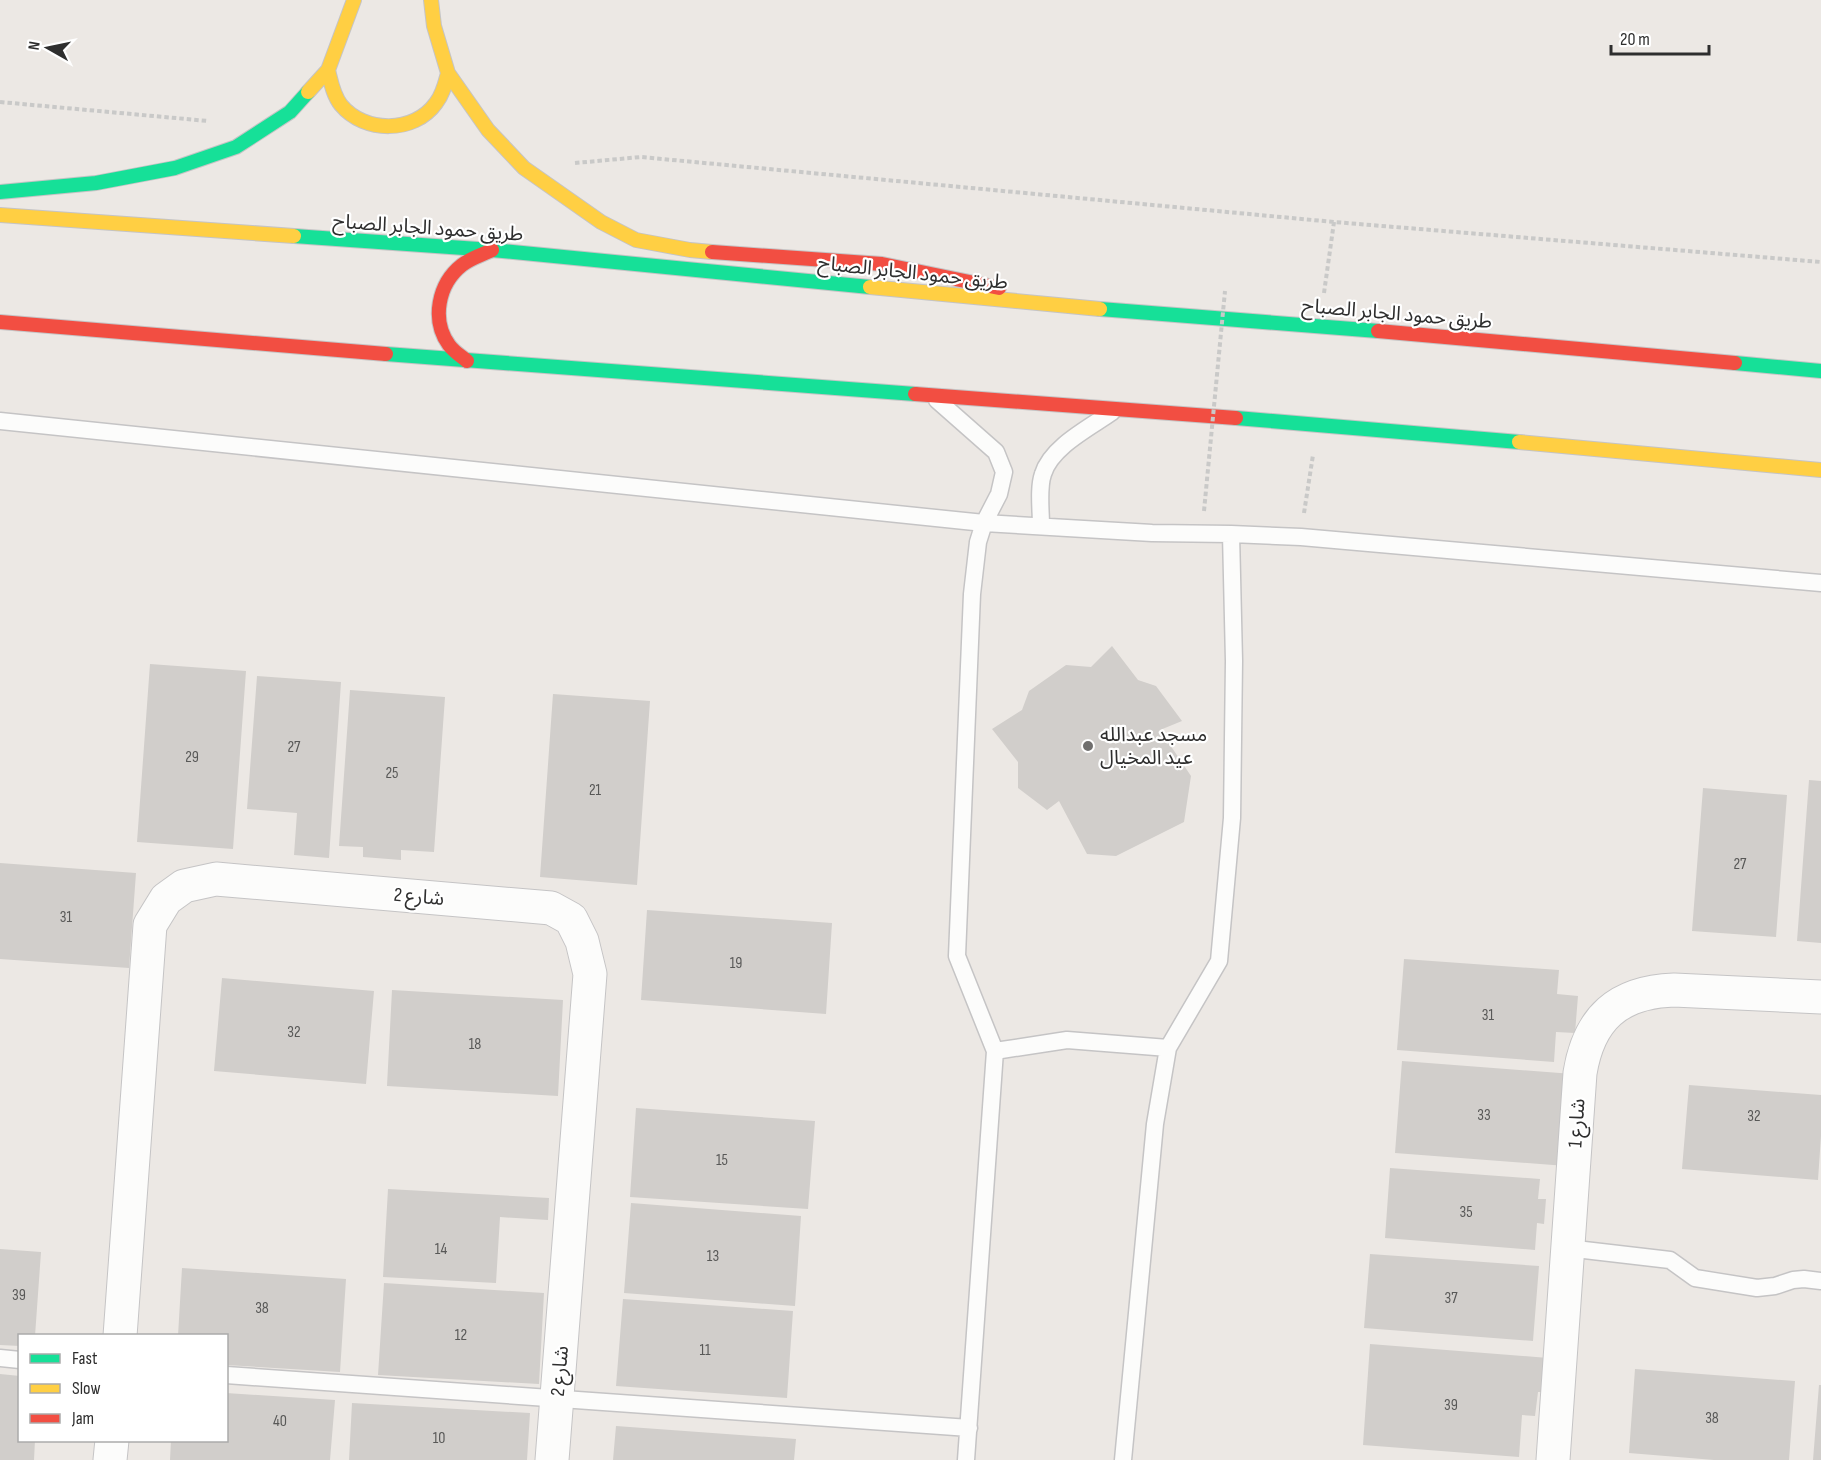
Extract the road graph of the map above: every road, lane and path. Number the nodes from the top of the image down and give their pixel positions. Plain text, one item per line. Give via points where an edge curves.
1 (354, 0) edge
2 (431, 0) edge
3 (328, 70) junction
4 (448, 73) junction
5 (0, 102) edge
6 (211, 121) dead end
7 (524, 168) junction
8 (0, 192) edge
9 (0, 215) edge
10 (1334, 222) junction
11 (492, 250) junction
12 (1821, 262) edge
13 (1226, 291) dead end
14 (1068, 306) junction
15 (0, 322) edge
16 (1323, 326) junction
17 (466, 361) junction
18 (1821, 371) edge
19 (932, 396) junction
20 (1116, 408) junction
21 (0, 421) edge
22 (1317, 424) junction
23 (1821, 470) edge
24 (1204, 511) dead end
25 (1304, 518) dead end
26 (984, 523) junction
27 (1041, 525) junction
28 (1231, 534) junction
29 (1821, 583) edge
30 (1821, 997) edge
31 (1168, 1048) junction
32 (995, 1051) junction
33 (1568, 1248) junction
34 (1821, 1281) edge
35 (120, 1334) edge
36 (0, 1358) edge
37 (18, 1360) edge
38 (228, 1375) edge
39 (557, 1399) junction
40 (969, 1428) junction
41 (112, 1442) edge
42 (110, 1460) edge
43 (552, 1460) edge
44 (966, 1460) edge
45 (1123, 1460) edge
46 (1553, 1460) edge

1 - 3 main road
2 - 4 main road
3 - 4 main road via 332,90 342,106 376,127 396,127 415,121 443,93
3 - 8 main road via 290,112 236,147 175,168 107,181
4 - 7 main road via 488,130
5 - 6 path
7 - 10 path via 641,157
7 - 14 main road via 601,222 636,240 690,250 882,264
9 - 11 main road, طريق حمود الجابر الصباح
10 - 12 path
10 - 16 path
11 - 14 main road, طريق حمود الجابر الصباح
11 - 17 main road via 463,264 447,280 439,302 440,325 449,346
13 - 24 path, bridge
14 - 16 main road, طريق حمود الجابر الصباح
15 - 17 main road
16 - 18 main road, طريق حمود الجابر الصباح
17 - 19 main road
19 - 20 main road
19 - 26 lane via 996,452 1004,472 999,494
20 - 22 main road
20 - 27 lane via 1055,452 1042,474
21 - 26 lane
22 - 23 main road
22 - 25 path
26 - 27 lane
26 - 32 lane via 972,594 957,956
27 - 28 lane
28 - 29 lane
28 - 31 lane via 1232,818 1219,961
30 - 33 street, شارع 1 via 1654,990 1635,995 1602,1018 1590,1035 1580,1073
31 - 32 lane via 1067,1040
31 - 45 lane via 1155,1124
32 - 40 lane
33 - 34 lane via 1670,1260 1695,1278 1757,1288 1804,1279
33 - 46 street, شارع 1
35 - 39 street, شارع 2 via 150,925 166,899 184,886 216,879 551,908 571,919 582,941 590,974
36 - 37 lane
38 - 39 lane
39 - 40 lane
39 - 43 street, شارع 2
40 - 44 lane
41 - 42 street

